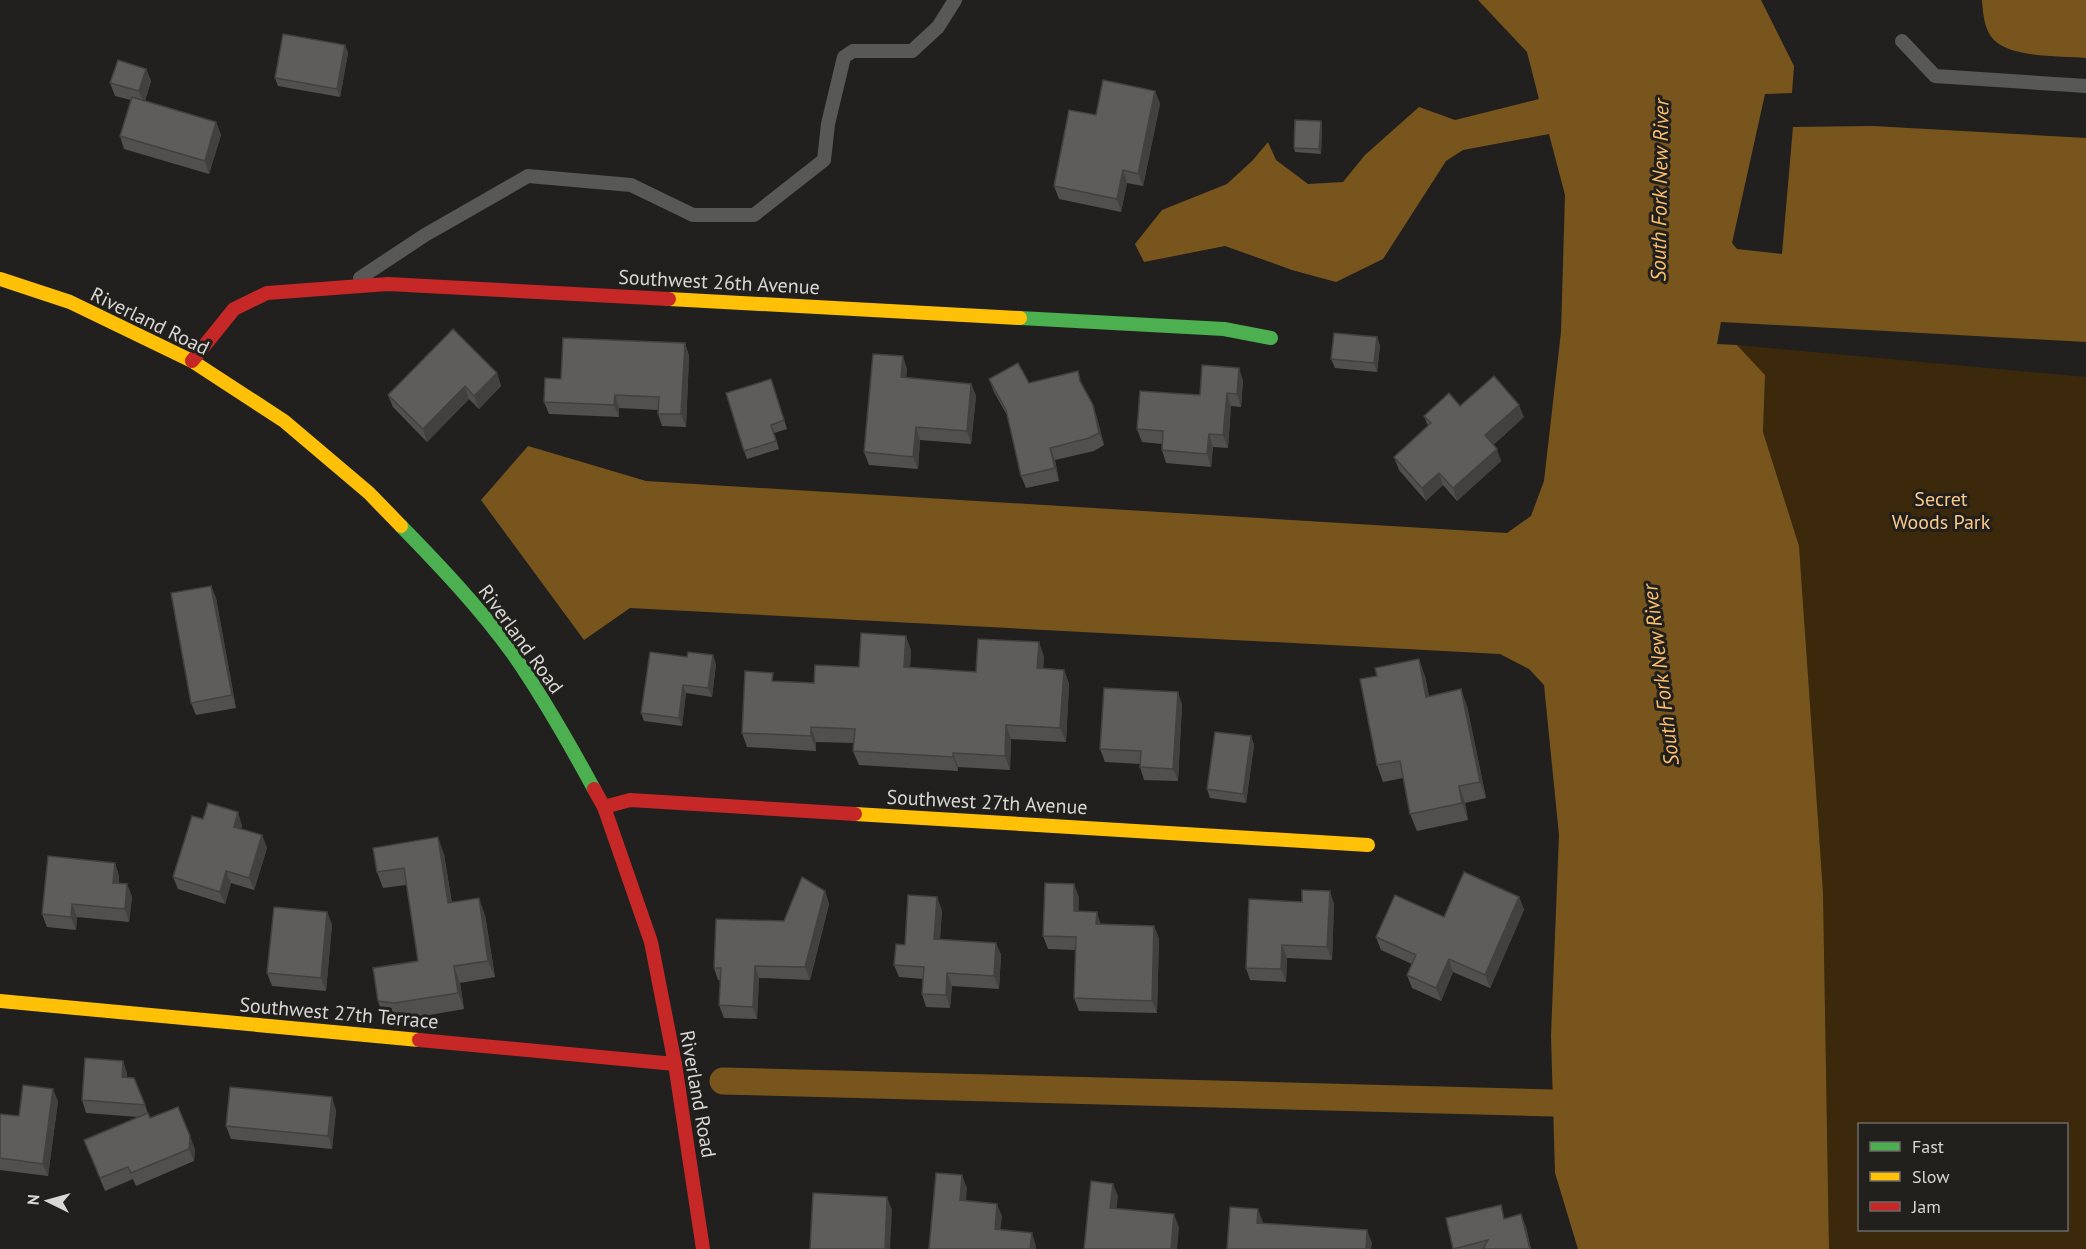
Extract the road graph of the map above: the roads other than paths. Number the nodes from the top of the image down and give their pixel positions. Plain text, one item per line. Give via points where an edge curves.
1 (955, 0) edge
2 (1902, 41) dead end
3 (2086, 86) edge
4 (0, 279) edge
5 (346, 287) junction
6 (1271, 338) dead end
7 (192, 361) junction
8 (604, 807) junction
9 (1368, 845) dead end
10 (0, 1001) edge
11 (675, 1064) junction
12 (703, 1249) edge

1 - 5 lane via 938,27 912,51 853,51 844,57 824,160 754,215 693,215 631,185 528,176 425,235
2 - 3 lane via 1935,76
4 - 7 street, Riverland Road via 69,302
5 - 6 street, Southwest 26th Avenue via 388,284 1224,329
5 - 7 street, Southwest 26th Avenue via 267,293 234,309
7 - 8 street, Riverland Road via 284,422 369,493 448,575 512,653 561,729
8 - 9 street, Southwest 27th Avenue via 630,800
8 - 11 street, Riverland Road via 651,942
10 - 11 street, Southwest 27th Terrace
11 - 12 street, Riverland Road

